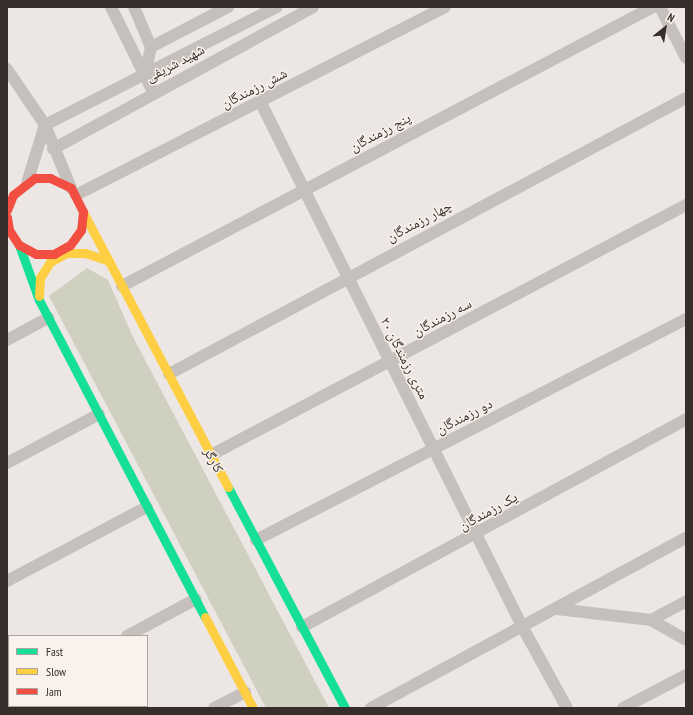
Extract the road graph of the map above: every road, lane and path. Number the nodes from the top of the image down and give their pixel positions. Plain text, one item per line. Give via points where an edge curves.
1 (111, 7) edge
2 (134, 7) edge
3 (228, 7) edge
4 (277, 7) edge
5 (313, 7) edge
6 (444, 7) edge
7 (653, 7) edge
8 (660, 7) edge
9 (150, 47) junction
10 (686, 58) edge
11 (7, 69) edge
12 (145, 75) junction
13 (153, 92) junction
14 (686, 98) edge
15 (260, 101) junction
16 (45, 125) junction
17 (54, 149) junction
18 (26, 183) junction
19 (304, 189) junction
20 (74, 192) junction
21 (686, 205) edge
22 (7, 210) edge
23 (83, 212) junction
24 (7, 217) edge
25 (8, 234) edge
26 (19, 245) junction
27 (109, 261) junction
28 (347, 276) junction
29 (122, 286) junction
30 (39, 300) junction
31 (48, 318) junction
32 (686, 319) edge
33 (7, 340) edge
34 (389, 361) junction
35 (169, 374) junction
36 (99, 414) junction
37 (686, 419) edge
38 (433, 448) junction
39 (211, 455) junction
40 (7, 463) edge
41 (147, 507) junction
42 (476, 535) junction
43 (686, 538) edge
44 (256, 540) junction
45 (7, 581) edge
46 (196, 600) junction
47 (686, 601) edge
48 (557, 609) junction
49 (651, 620) junction
50 (302, 627) junction
51 (523, 628) junction
52 (129, 635) edge
53 (686, 640) edge
54 (686, 675) edge
55 (244, 692) junction
56 (214, 708) edge
57 (253, 708) edge
58 (345, 708) edge
59 (371, 708) edge
60 (567, 708) edge
61 (623, 708) edge

1 - 12 street
2 - 9 street
3 - 9 street
4 - 12 street, شهید شریفی
5 - 13 street, شهید شریفی
6 - 15 street, شش رزمندگان
7 - 19 street, پنج رزمندگان
8 - 10 street
9 - 12 street
11 - 16 street
12 - 13 street
12 - 16 street, شهید شریفی
13 - 17 street, شهید شریفی
14 - 28 street, چهار رزمندگان
15 - 19 street, ۲۰ متری رزمندگان
15 - 20 street, شش رزمندگان
16 - 17 street
16 - 18 street
17 - 20 street
18 - 20 street via 35,178 50,178
18 - 22 street via 13,195
19 - 28 street, ۲۰ متری رزمندگان
19 - 29 street, پنج رزمندگان
20 - 23 street, کارگر
21 - 34 street, سه رزمندگان
23 - 26 street via 77,235 70,245 54,254 36,254
23 - 27 street, کارگر
24 - 25 street
25 - 26 street
26 - 30 street
27 - 29 street, کارگر
27 - 30 street via 85,253 62,255 50,262 40,278
28 - 34 street, ۲۰ متری رزمندگان
28 - 35 street, چهار رزمندگان
29 - 35 street, کارگر
30 - 31 street
31 - 33 street
31 - 36 street
32 - 38 street, دو رزمندگان
34 - 38 street, ۲۰ متری رزمندگان
34 - 39 street, سه رزمندگان
35 - 39 street, کارگر
36 - 40 street
36 - 41 street
37 - 42 street, یک رزمندگان
38 - 42 street, ۲۰ متری رزمندگان
38 - 44 street, دو رزمندگان
39 - 44 street, کارگر
41 - 45 street
41 - 46 street
42 - 50 street, یک رزمندگان
42 - 51 street, ۲۰ متری رزمندگان
43 - 48 street
44 - 50 street, کارگر
46 - 52 street
46 - 55 street
47 - 49 street
48 - 49 street
48 - 51 street
49 - 53 street
50 - 58 street, کارگر
51 - 59 street
51 - 60 street, ۲۰ متری رزمندگان
54 - 61 street
55 - 56 street
55 - 57 street

